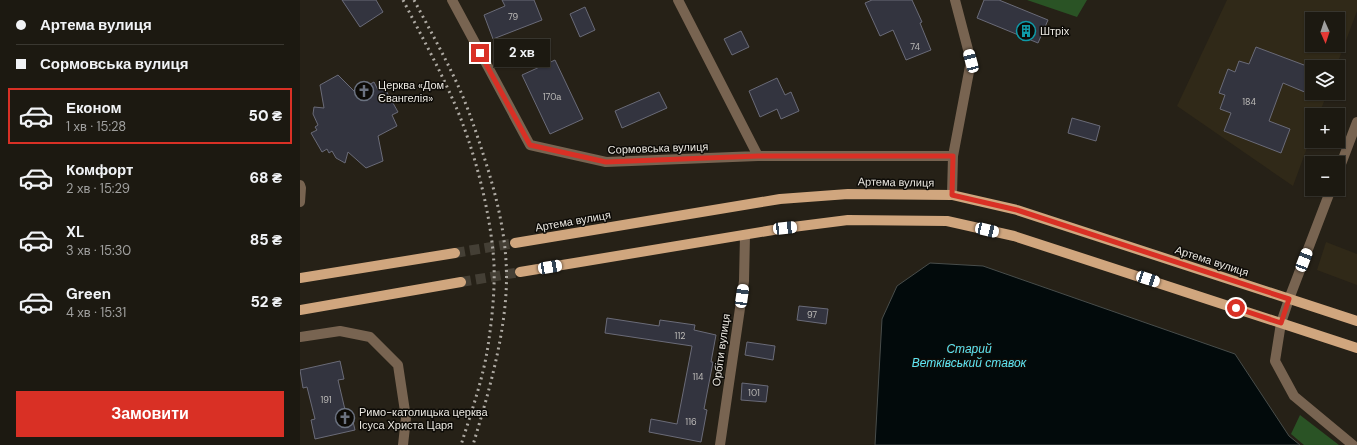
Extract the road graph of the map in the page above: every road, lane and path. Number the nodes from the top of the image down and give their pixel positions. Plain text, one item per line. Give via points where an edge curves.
1 (452, 0) edge
2 (678, 0) edge
3 (955, 0) edge
4 (1357, 122) edge
5 (758, 156) junction
6 (953, 156) junction
7 (1344, 156) edge
8 (300, 184) edge
9 (952, 195) junction
10 (1328, 196) edge
11 (300, 202) edge
12 (745, 235) junction
13 (515, 243) tunnel mouth
14 (455, 253) tunnel mouth
15 (520, 272) tunnel mouth
16 (300, 278) edge
17 (461, 282) tunnel mouth
18 (1289, 299) junction
19 (300, 310) edge
20 (1357, 321) edge
21 (1281, 323) junction
22 (300, 337) edge
23 (1357, 348) edge
24 (403, 445) edge
25 (720, 445) edge
26 (1353, 445) edge

1 - 5 street, Сормовська вулиця via 530,145 606,162
2 - 5 street
3 - 6 street via 971,61
4 - 7 street
5 - 6 street, Сормовська вулиця
6 - 9 street
8 - 11 street
9 - 13 main road, Артема вулиця via 848,194 780,199
9 - 18 main road, Артема вулиця via 1017,210
10 - 18 street
12 - 15 main road
12 - 21 main road via 848,220 947,221 1014,236
12 - 25 street, Орбіти вулиця via 744,281
14 - 16 main road
17 - 19 main road
18 - 20 main road, Артема вулиця
18 - 21 street
21 - 23 main road
21 - 26 street via 1275,361 1294,396
22 - 24 street via 340,330 370,337 398,365 406,418

